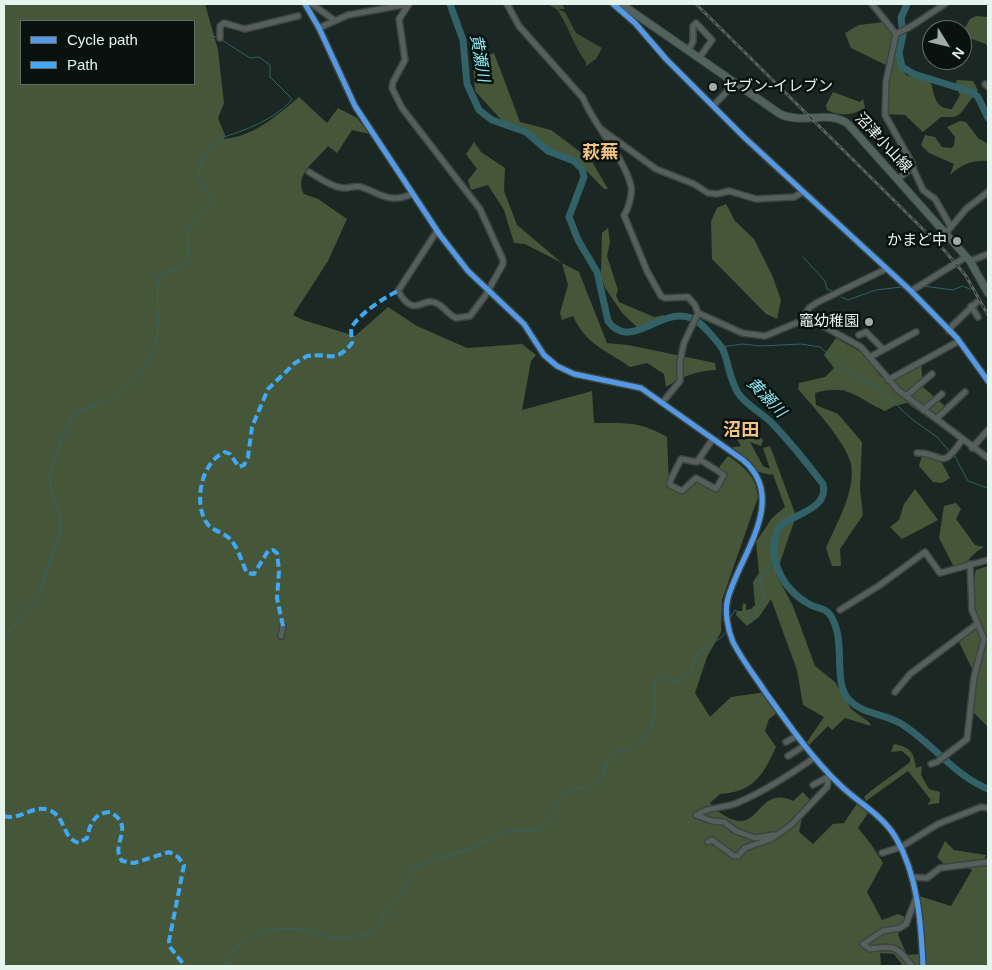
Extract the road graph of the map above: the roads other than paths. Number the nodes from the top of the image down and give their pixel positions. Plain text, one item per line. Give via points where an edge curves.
1 (305, 4) edge
2 (312, 4) edge
3 (409, 4) edge
4 (508, 4) edge
5 (613, 4) edge
6 (872, 4) edge
7 (945, 4) edge
8 (622, 6) edge
9 (298, 16) dead end
10 (334, 20) junction
11 (319, 28) junction
12 (897, 34) junction
13 (220, 38) dead end
14 (688, 50) junction
15 (699, 58) junction
16 (735, 83) junction
17 (714, 105) junction
18 (599, 127) junction
19 (912, 166) junction
20 (309, 172) dead end
21 (898, 179) junction
22 (804, 192) junction
23 (988, 192) edge
24 (412, 194) junction
25 (948, 230) junction
26 (437, 231) junction
27 (988, 254) edge
28 (968, 259) junction
29 (886, 269) junction
30 (911, 291) junction
31 (488, 292) junction
32 (988, 293) edge
33 (977, 302) dead end
34 (971, 306) junction
35 (697, 314) junction
36 (805, 316) junction
37 (978, 317) dead end
38 (949, 331) junction
39 (916, 332) dead end
40 (848, 334) dead end
41 (859, 335) dead end
42 (959, 340) junction
43 (847, 341) junction
44 (883, 349) junction
45 (870, 357) junction
46 (932, 374) dead end
47 (888, 380) junction
48 (988, 381) edge
49 (965, 392) dead end
50 (942, 394) dead end
51 (906, 396) junction
52 (662, 402) junction
53 (924, 410) junction
54 (936, 419) junction
55 (988, 430) edge
56 (712, 440) junction
57 (962, 440) junction
58 (972, 448) junction
59 (917, 453) dead end
60 (988, 458) edge
61 (699, 459) junction
62 (988, 560) edge
63 (970, 564) junction
64 (840, 610) dead end
65 (977, 624) junction
66 (283, 626) dead end
67 (281, 636) dead end
68 (895, 692) dead end
69 (797, 736) junction
70 (786, 742) dead end
71 (804, 746) junction
72 (788, 756) dead end
73 (814, 758) junction
74 (934, 763) dead end
75 (829, 776) junction
76 (813, 785) dead end
77 (988, 808) edge
78 (774, 835) junction
79 (708, 842) dead end
80 (901, 846) junction
81 (882, 853) dead end
82 (988, 862) edge
83 (912, 877) junction
84 (916, 898) junction
85 (912, 966) edge
86 (923, 966) edge

1 - 11 street
2 - 10 street
3 - 10 street
3 - 31 street via 399,19 405,60 392,88 402,108 484,218 503,264
4 - 18 street via 519,26 583,98
5 - 8 street
6 - 12 street
7 - 12 street
8 - 14 main road, 沼津小山線
8 - 17 street via 666,59
9 - 13 street via 245,29 224,23 220,26
10 - 11 street
11 - 24 street via 355,106
12 - 19 street via 886,82 885,114
14 - 15 main road, 沼津小山線
14 - 15 street via 693,42 696,23 712,40
15 - 16 main road, 沼津小山線
16 - 17 street
16 - 21 main road, 沼津小山線 via 784,116 844,121
17 - 22 street
18 - 22 street via 656,169 708,193 729,191 756,199 794,197
18 - 35 street via 631,184 624,215 655,286 664,298 688,297
19 - 21 street
19 - 25 street via 923,190 935,200
20 - 24 street via 332,185 344,188 360,186 386,198 400,200
21 - 25 main road, 沼津小山線
22 - 29 street
23 - 25 street via 966,209
24 - 26 street
25 - 28 main road, 沼津小山線
26 - 31 street
26 - 31 street via 398,291 402,297 410,305 436,303 460,319 470,316
27 - 28 street
28 - 30 street
28 - 32 main road, 沼津小山線
29 - 30 street
29 - 36 street via 818,302
30 - 38 street
31 - 52 street via 519,318 544,355 557,366 574,374 630,384
33 - 34 street
34 - 37 street
34 - 38 street
35 - 36 street via 742,333 765,336
35 - 52 street via 683,349 680,381
36 - 43 street
38 - 42 street
39 - 44 street
40 - 43 street
41 - 44 street via 866,332
42 - 47 street
42 - 48 street
43 - 45 street via 861,347
44 - 45 street
45 - 47 street
46 - 51 street
47 - 51 street
49 - 54 street
50 - 53 street
51 - 53 street
52 - 56 street
53 - 54 street
54 - 57 street
55 - 58 street
56 - 61 street
56 - 69 street via 751,468 760,483 763,502 751,545 727,599 729,629 745,662
57 - 58 street
57 - 59 street via 953,454 941,458
58 - 60 street
61 - 61 street via 697,462 681,459 670,485 682,491 696,478 716,489 724,475
62 - 63 street
63 - 64 street via 940,573 924,552
63 - 65 street via 972,610
65 - 68 street via 910,674
65 - 74 street via 984,639 974,677 967,739
66 - 67 street
69 - 70 street
69 - 71 street
71 - 72 street
71 - 73 street
73 - 75 street
73 - 78 street via 753,796 696,815 724,822 755,838
75 - 76 street
75 - 78 street via 824,790 791,825
75 - 80 street via 881,818
77 - 80 street via 981,807 938,824
78 - 79 street via 745,848 738,856 719,843
80 - 81 street
80 - 83 street
82 - 83 street via 940,868 928,878
83 - 84 street
84 - 85 street via 906,924 883,931 863,944 870,949 898,948
84 - 86 street

